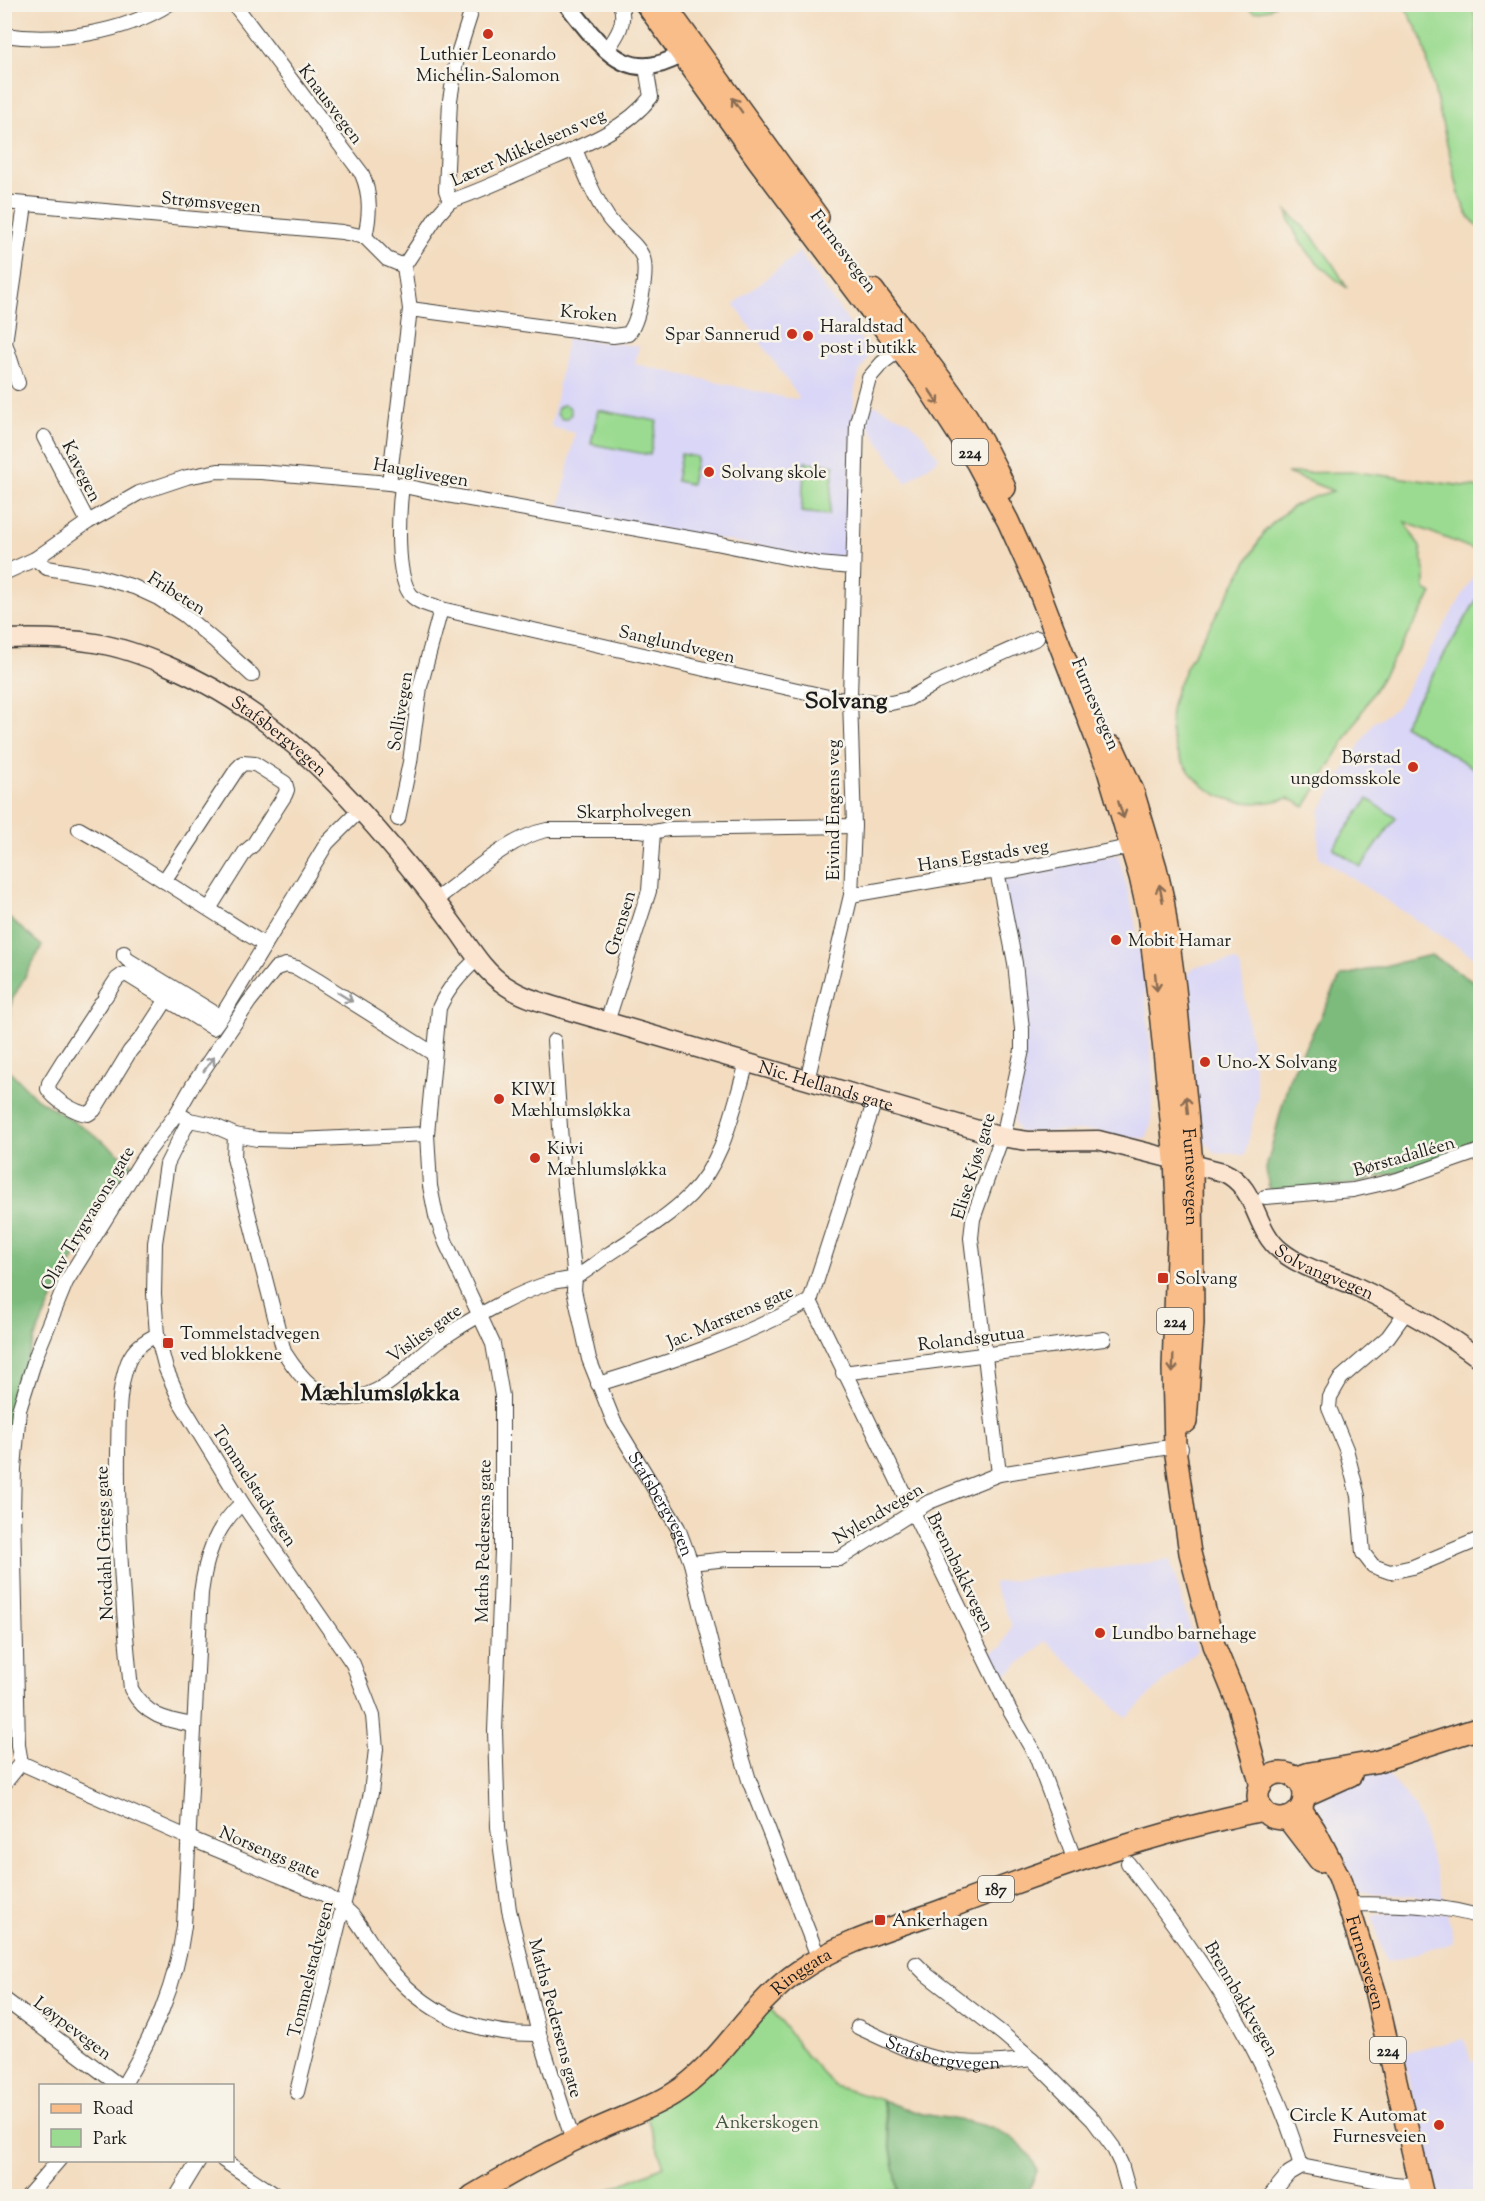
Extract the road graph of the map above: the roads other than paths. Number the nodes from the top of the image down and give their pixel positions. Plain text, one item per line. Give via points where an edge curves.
1 (169, 4) edge
2 (234, 4) edge
3 (567, 4) edge
4 (620, 4) edge
5 (646, 4) edge
6 (664, 4) edge
7 (470, 16) dead end
8 (4, 35) edge
9 (607, 50) junction
10 (688, 50) junction
11 (646, 68) junction
12 (574, 148) junction
13 (450, 201) junction
14 (4, 202) edge
15 (25, 205) junction
16 (365, 237) junction
17 (404, 266) junction
18 (410, 309) junction
19 (906, 345) junction
20 (18, 382) dead end
21 (44, 436) dead end
22 (396, 484) junction
23 (88, 522) junction
24 (35, 559) junction
25 (852, 567) junction
26 (4, 573) edge
27 (441, 609) junction
28 (1037, 638) dead end
29 (4, 639) edge
30 (252, 675) dead end
31 (850, 698) junction
32 (361, 809) junction
33 (398, 819) dead end
34 (854, 826) junction
35 (79, 829) dead end
36 (653, 832) junction
37 (1119, 849) dead end
38 (997, 872) junction
39 (164, 881) junction
40 (851, 895) junction
41 (435, 900) junction
42 (209, 909) junction
43 (265, 945) junction
44 (124, 953) dead end
45 (477, 959) junction
46 (167, 999) junction
47 (221, 1017) junction
48 (607, 1022) junction
49 (554, 1041) dead end
50 (434, 1053) junction
51 (747, 1063) junction
52 (807, 1081) junction
53 (875, 1100) junction
54 (183, 1117) junction
55 (427, 1134) junction
56 (235, 1135) junction
57 (1002, 1137) junction
58 (1480, 1151) edge
59 (1184, 1161) junction
60 (1265, 1197) dead end
61 (575, 1278) junction
62 (810, 1302) junction
63 (1406, 1312) junction
64 (479, 1315) junction
65 (158, 1335) junction
66 (1104, 1339) dead end
67 (986, 1353) junction
68 (1480, 1359) edge
69 (843, 1372) junction
70 (598, 1384) junction
71 (1180, 1448) junction
72 (999, 1474) junction
73 (242, 1503) junction
74 (911, 1512) junction
75 (1480, 1539) edge
76 (691, 1563) junction
77 (1239, 1706) junction
78 (193, 1725) junction
79 (1480, 1728) edge
80 (21, 1763) junction
81 (4, 1784) edge
82 (1294, 1795) junction
83 (1261, 1796) junction
84 (189, 1838) junction
85 (1075, 1861) junction
86 (1128, 1863) dead end
87 (1348, 1905) junction
88 (344, 1907) junction
89 (1480, 1917) edge
90 (819, 1959) junction
91 (916, 1964) dead end
92 (4, 1998) edge
93 (858, 2027) dead end
94 (539, 2034) junction
95 (1032, 2059) junction
96 (120, 2084) edge
97 (122, 2084) edge
98 (297, 2092) dead end
99 (573, 2141) junction
100 (57, 2162) edge
101 (198, 2162) edge
102 (226, 2162) edge
103 (1301, 2166) junction
104 (1421, 2189) edge
105 (27, 2196) edge
106 (177, 2196) edge
107 (277, 2196) edge
108 (472, 2196) edge
109 (1130, 2196) edge
110 (1270, 2196) edge

1 - 8 street via 131,23 98,31 50,37
2 - 16 street, Knausvegen via 362,174 369,200
3 - 9 street
4 - 9 street via 622,24
5 - 10 main road, Furnesvegen / 224
6 - 10 main road, 224
7 - 13 street via 450,100 446,190
9 - 11 street via 633,66
10 - 11 street via 667,63
10 - 19 main road, Furnesvegen / 224 via 770,153
11 - 12 street, Lærer Mikkelsens veg via 651,97 643,108 609,132
12 - 13 street, Lærer Mikkelsens veg
12 - 18 street, Kroken via 607,217 642,255 645,265 635,325 628,334 613,336
13 - 17 street
14 - 15 street, Strømsvegen
15 - 16 street, Strømsvegen via 293,226
15 - 20 street via 4,343
16 - 17 street via 387,259
17 - 18 street, Sanglundvegen
18 - 22 street, Sanglundvegen
19 - 25 street, Eivind Engens veg via 869,378 856,422
19 - 59 main road, Furnesvegen / 224 via 967,416 989,454 1133,791 1163,899 1175,988
21 - 23 street, Kavegen
22 - 23 street, Hauglivegen via 261,472 205,473 139,493
22 - 25 street, Hauglivegen
22 - 27 street, Sanglundvegen via 406,588 413,598
23 - 24 street, Hauglivegen
24 - 26 street, Hauglivegen
24 - 30 street, Fribeten via 46,568 100,577 158,598 208,635
25 - 31 street, Eivind Engens veg
27 - 31 street, Sanglundvegen via 837,699
27 - 33 street, Sollivegen via 420,687
28 - 31 street, Sanglundvegen via 908,699 891,703
29 - 32 main road, Stafsbergvegen via 97,643 158,661 195,678 225,693 278,730
31 - 34 street, Eivind Engens veg
32 - 41 main road, Stafsbergvegen
32 - 43 street via 327,843
34 - 36 street, Skarpholvegen
34 - 40 street, Eivind Engens veg
35 - 39 street
36 - 41 street, Skarpholvegen via 535,833 514,842
36 - 48 street, Grensen via 649,891
37 - 38 street, Hans Egstads veg
38 - 40 street, Hans Egstads veg
38 - 57 street, Elise Kjøs gate via 1015,963 1022,1029 1018,1072
39 - 42 street
39 - 42 street via 237,769 243,762 255,764 285,783 287,790
40 - 52 street, Eivind Engens veg
41 - 45 main road, Stafsbergvegen
42 - 43 street
43 - 47 street
44 - 47 street via 128,960
45 - 48 main road, Nic. Hellands gate via 516,992
45 - 50 street, Maths Pedersens gate via 459,976 441,1003
46 - 46 street via 94,1110 81,1114 52,1095 49,1083 117,979 124,974
46 - 47 street via 213,1028
48 - 51 main road, Nic. Hellands gate
49 - 61 street, Stafsbergvegen
54 -> 50 street via 193,1085 249,1002 276,968 286,965
50 - 55 street, Maths Pedersens gate
51 - 52 main road, Nic. Hellands gate
51 - 61 street, Vislies gate via 722,1148 691,1194
52 - 53 main road, Nic. Hellands gate
53 - 57 main road, Nic. Hellands gate
53 - 62 street, Jac. Marstens gate
54 - 56 street
54 - 65 street, Tommelstadvegen via 167,1164 155,1243
54 - 80 street, Olav Trygvasons gate via 144,1156 66,1282 37,1353 20,1410 13,1512
55 - 56 street via 297,1140
55 - 64 street, Maths Pedersens gate via 436,1216
56 - 64 street, Vislies gate via 234,1158 284,1352 309,1384 338,1398 365,1396
57 - 59 main road, Nic. Hellands gate via 1098,1140
57 - 67 street, Elise Kjøs gate via 973,1219 971,1238
58 - 60 street, Børstadalléen via 1397,1180 1353,1190
59 - 63 main road, Solvangvegen via 1237,1179 1251,1199 1264,1231 1287,1256
59 - 71 main road, Furnesvegen / 224 via 1193,1323
61 - 64 street, Vislies gate via 549,1283
61 - 70 street, Stafsbergvegen via 584,1337
62 - 69 street, Brennbakkvegen
62 - 70 street, Jac. Marstens gate via 729,1340
63 - 68 main road, Solvangvegen
63 - 75 street via 1388,1336 1341,1378 1330,1397 1329,1408 1346,1449 1358,1497 1363,1553 1373,1566 1390,1572 1413,1568
64 - 94 street, Maths Pedersens gate via 493,1344 501,1396 502,1550 495,1731 498,1827 509,1910
65 - 73 street, Tommelstadvegen via 166,1369 182,1403
65 - 78 street, Nordahl Griegs gate via 145,1341 129,1360 119,1402 122,1600 131,1689 138,1702 159,1717
66 - 67 street, Rolandsgutua
67 - 69 street, Rolandsgutua
67 - 72 street, Elise Kjøs gate
69 - 74 street, Brennbakkvegen
70 - 76 street, Stafsbergvegen via 614,1422 678,1528
71 - 72 street, Nylendvegen
71 - 77 main road, Furnesvegen / 224 via 1190,1553 1214,1644
72 - 74 street, Nylendvegen
73 - 78 street via 211,1545 205,1564
73 - 88 street, Tommelstadvegen via 352,1664 373,1716 376,1749 371,1793
74 - 76 street, Nylendvegen via 839,1559 727,1559
74 - 85 street, Brennbakkvegen via 1036,1756
76 - 90 street, Stafsbergvegen via 749,1780
77 - 82 main road, Furnesvegen / 224
77 - 83 main road, Furnesvegen / 224 via 1255,1757
78 - 84 street
79 - 82 main road via 1375,1762
80 - 81 street
80 - 84 street, Norsengs gate
82 - 83 main road via 1270,1777
82 - 83 main road via 1274,1818
82 - 87 main road, Furnesvegen / 224 via 1339,1877
83 - 85 main road, Ringgata / 187 via 1177,1829
84 - 88 street, Norsengs gate via 315,1890
84 - 97 street via 184,1926 176,1973 164,2010
85 - 90 main road, Ringgata / 187
86 - 103 street, Brennbakkvegen via 1189,1944 1242,2028 1274,2091
87 - 89 street via 1418,1905
87 - 104 main road, Furnesvegen / 224 via 1376,1995
88 - 94 street, Norsengs gate via 384,1962 432,2007 466,2025 489,2031
88 - 98 street, Tommelstadvegen
90 - 99 main road, Ringgata / 187 via 783,1983 688,2084
91 - 95 street, Stafsbergvegen
92 - 96 street, Løypevegen
93 - 95 street, Stafsbergvegen via 936,2058 993,2064
94 - 99 street, Maths Pedersens gate
95 - 109 street, Stafsbergvegen via 1093,2120 1113,2147
99 - 108 main road, Ringgata / 187
100 - 105 street
101 - 106 street
102 - 107 street
103 - 104 street
103 - 110 street via 1289,2173

